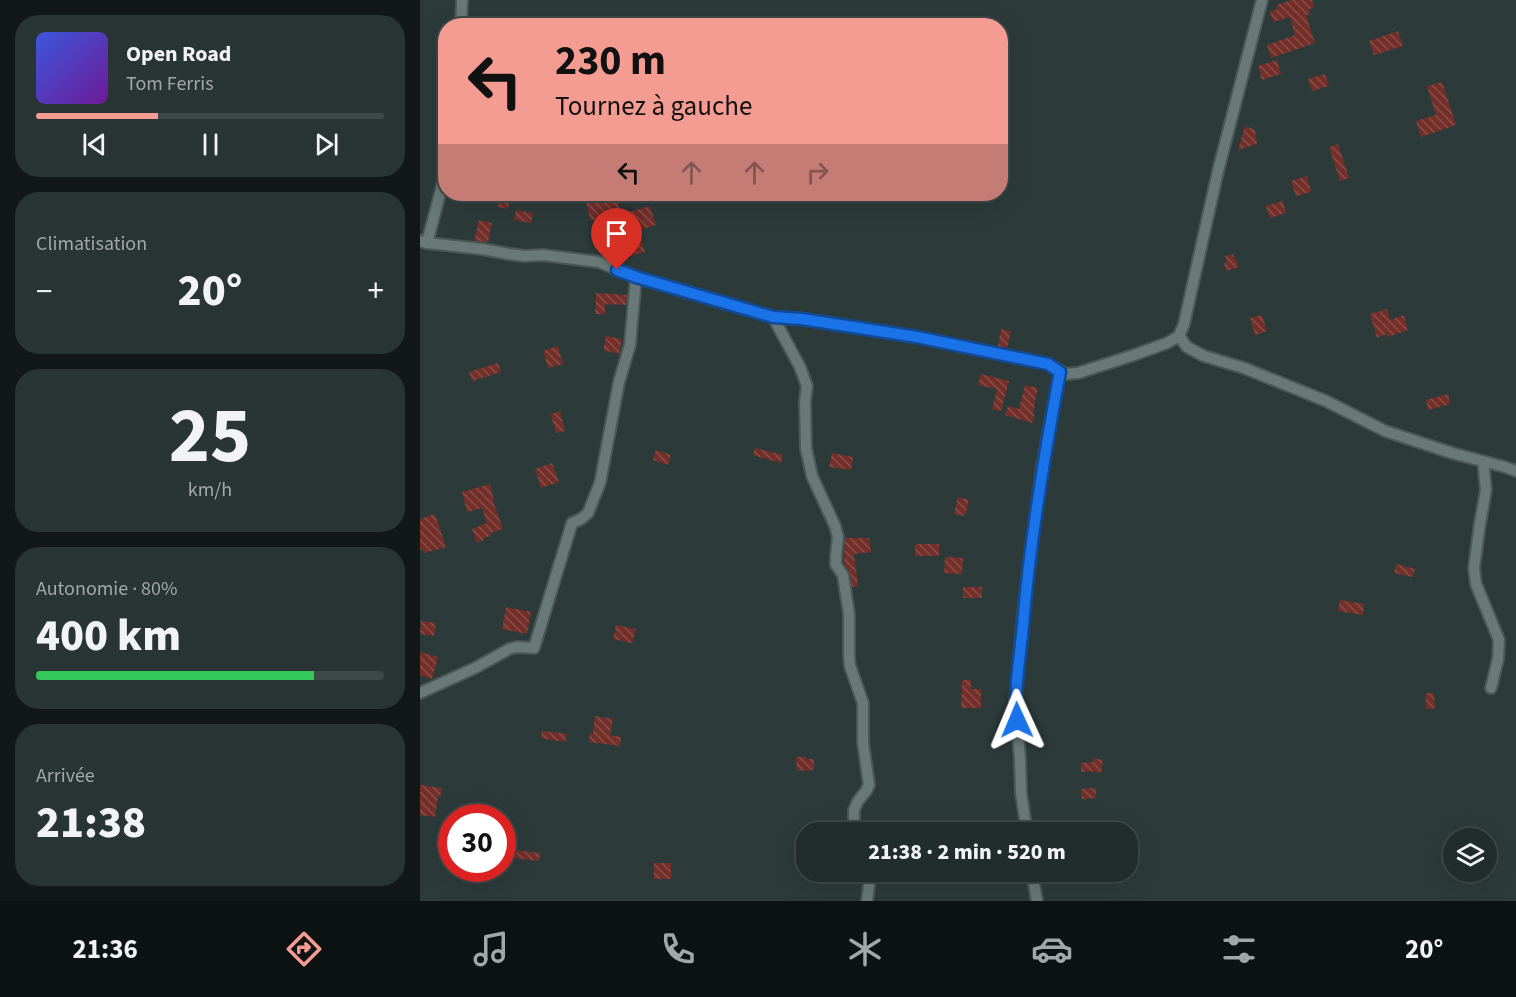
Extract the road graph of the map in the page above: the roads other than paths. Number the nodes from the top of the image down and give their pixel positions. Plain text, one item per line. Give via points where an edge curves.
1 (462, 0) edge
2 (1262, 0) edge
3 (461, 18) edge
4 (438, 196) edge
5 (423, 242) edge
6 (636, 277) junction
7 (773, 317) junction
8 (1179, 336) junction
9 (1060, 372) junction
10 (1483, 461) junction
11 (1510, 465) edge
12 (1516, 471) edge
13 (1491, 688) dead end
14 (420, 693) edge
15 (854, 822) edge
16 (1026, 822) edge
17 (869, 882) edge
18 (1033, 882) edge
19 (867, 901) edge
20 (1036, 901) edge

1 - 3 street
2 - 8 street
4 - 5 street
5 - 6 street via 599,262
6 - 7 street
6 - 14 street via 630,345 600,483 588,513 572,523 534,648 509,650
7 - 9 street via 917,337 1048,364
7 - 15 street via 807,386 806,448 812,476 838,537 836,565 843,575 849,614 850,666 863,703 869,785 854,810
8 - 9 street via 1078,373
8 - 10 street via 1187,347 1204,356 1326,401 1385,431
9 - 16 street via 1042,467 1015,701
10 - 11 street
10 - 13 street via 1486,490 1474,567 1476,584 1499,640
11 - 12 street
17 - 19 street
18 - 20 street

